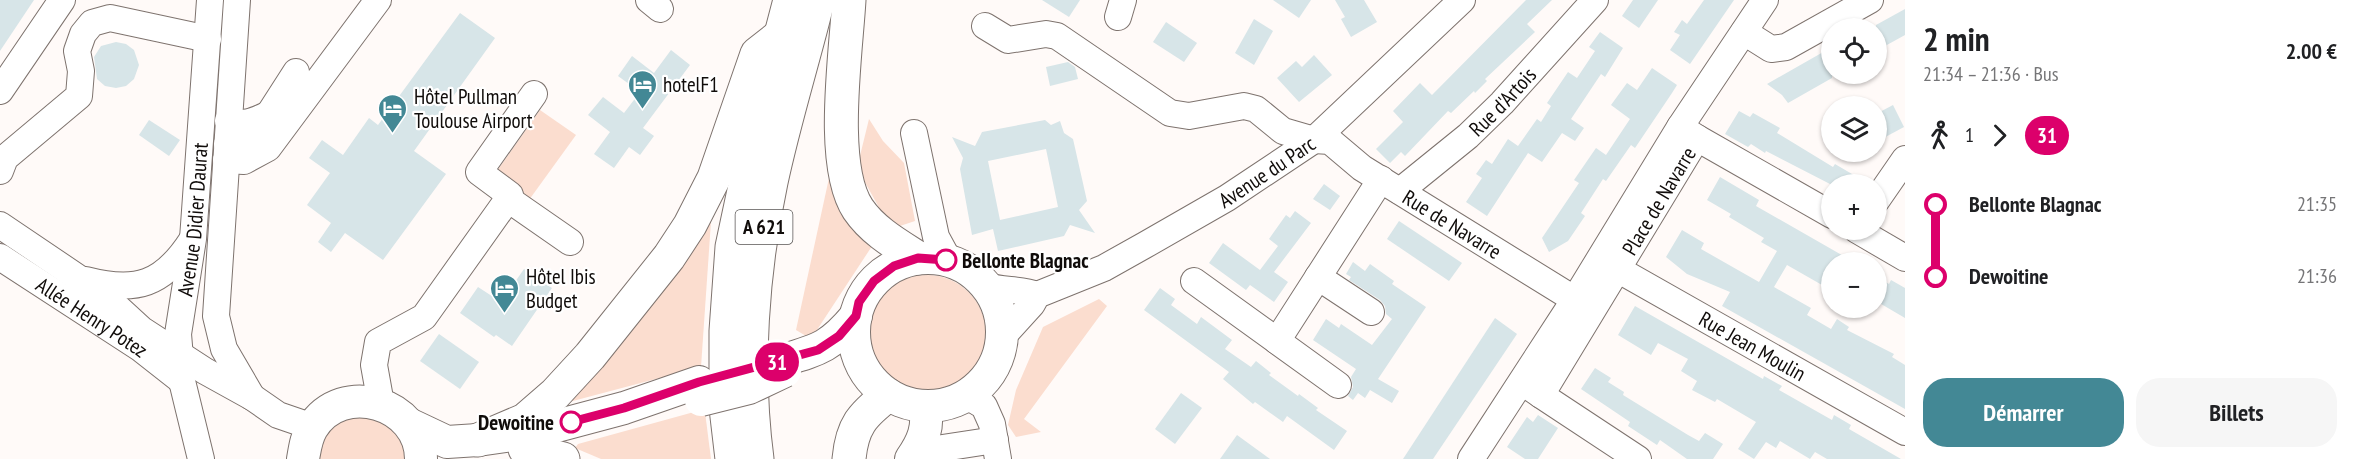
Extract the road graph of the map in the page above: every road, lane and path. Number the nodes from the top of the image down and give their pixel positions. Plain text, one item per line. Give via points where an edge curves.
1 (62, 0) edge
2 (210, 0) edge
3 (237, 0) edge
4 (378, 0) edge
5 (790, 0) edge
6 (818, 0) edge
7 (849, 0) edge
8 (1462, 0) edge
9 (1595, 0) edge
10 (1765, 0) edge
11 (1870, 0) edge
12 (985, 26) dead end
13 (1744, 32) junction
14 (781, 35) junction
15 (208, 39) junction
16 (296, 72) dead end
17 (0, 91) edge
18 (534, 94) dead end
19 (914, 133) dead end
20 (1689, 133) junction
21 (1314, 140) junction
22 (227, 142) junction
23 (1905, 159) edge
24 (0, 171) edge
25 (1390, 185) junction
26 (1887, 185) edge
27 (508, 198) junction
28 (1821, 209) edge
29 (0, 219) edge
30 (193, 239) junction
31 (1874, 240) edge
32 (570, 243) dead end
33 (0, 256) edge
34 (1905, 258) edge
35 (933, 260) junction
36 (1609, 264) junction
37 (77, 277) junction
38 (1318, 277) junction
39 (1194, 281) dead end
40 (986, 286) junction
41 (1037, 295) junction
42 (1584, 305) junction
43 (1371, 312) dead end
44 (856, 316) junction
45 (1003, 336) junction
46 (1276, 341) junction
47 (178, 353) junction
48 (785, 366) junction
49 (864, 369) junction
50 (182, 381) junction
51 (1338, 385) dead end
52 (1531, 388) junction
53 (700, 391) junction
54 (888, 395) junction
55 (967, 396) junction
56 (252, 397) junction
57 (368, 403) junction
58 (925, 407) junction
59 (411, 425) junction
60 (313, 427) junction
61 (1905, 432) edge
62 (525, 449) junction
63 (997, 449) edge
64 (479, 450) edge
65 (914, 455) edge
66 (201, 459) edge
67 (303, 459) edge
68 (421, 459) edge
69 (563, 459) edge
70 (732, 459) edge
71 (757, 459) edge
72 (849, 459) edge
73 (1471, 459) edge
74 (1638, 459) edge

1 - 17 street
2 - 15 street, Avenue Didier Daurat
3 - 22 street, Avenue Didier Daurat
4 - 22 street via 268,148 244,160
5 - 14 highway, A 621
6 - 71 highway, A 621 via 771,182 760,255 752,327
7 - 35 highway via 842,121 846,180 857,208 883,236
8 - 21 street, Avenue du Parc
9 - 25 street, Rue d'Artois via 1468,136
10 - 13 street, Place de Navarre
11 - 13 street via 1786,47 1771,49
12 - 21 street, Rue de Navarre via 1008,40 1057,36 1170,113 1189,116 1244,106 1256,109 1283,131
13 - 20 street, Place de Navarre
14 - 64 highway via 757,54 714,178 669,257 555,394 525,420
14 - 70 highway, A 621 via 732,248 726,331 726,408
15 - 24 street via 110,18 92,23 77,51 81,71 79,96 5,158
15 - 30 street, Avenue Didier Daurat
16 - 22 street via 258,135
18 - 27 street via 479,172 510,195
19 - 35 street via 936,237
20 - 28 street
20 - 36 street, Place de Navarre
21 - 25 street, Rue de Navarre via 1330,141
21 - 41 street, Avenue du Parc via 1227,198 1104,268
22 - 56 street, Avenue Didier Daurat via 216,316 224,349
23 - 26 street
25 - 38 street, Rue d'Artois
25 - 42 street, Rue de Navarre
27 - 32 street
27 - 57 street via 424,317 378,342
29 - 37 street, Allée Henry Potez
30 - 37 street, Allée Henry Potez via 162,275 142,284 111,287
30 - 47 street, Avenue Didier Daurat
31 - 34 street
33 - 50 street, Allée Henry Potez via 140,348
35 - 40 main road via 969,270
35 - 44 main road via 894,266 874,281 859,302
36 - 42 street, Place de Navarre
36 - 61 street, Rue Jean Moulin
37 - 47 street, Allée Henry Potez via 142,330
38 - 43 street
38 - 46 street, Rue d'Artois
39 - 46 street
40 - 41 street, Avenue du Parc
40 - 45 main road via 999,310
41 - 45 street
42 - 52 street, Place de Navarre
44 - 48 main road via 831,343
44 - 49 main road via 856,349
45 - 55 main road via 992,370
46 - 51 street
47 - 50 street
47 - 56 street, Avenue Didier Daurat
48 - 49 main road via 830,361
48 - 53 main road, bridge via 749,388
49 - 54 main road
50 - 66 street
52 - 73 street, Place de Navarre
52 - 74 street
53 - 62 main road
53 - 64 main road via 534,432
54 - 58 main road via 906,404
54 - 72 highway via 856,426
55 - 58 main road via 947,405
55 - 63 street via 984,406
56 - 60 street, Avenue Didier Daurat via 278,415
57 - 59 main road via 395,411
57 - 60 main road via 331,410
58 - 65 main road via 928,423
59 - 64 main road via 447,442
59 - 68 main road
60 - 67 main road
62 - 64 main road
62 - 69 highway
63 - 65 street

